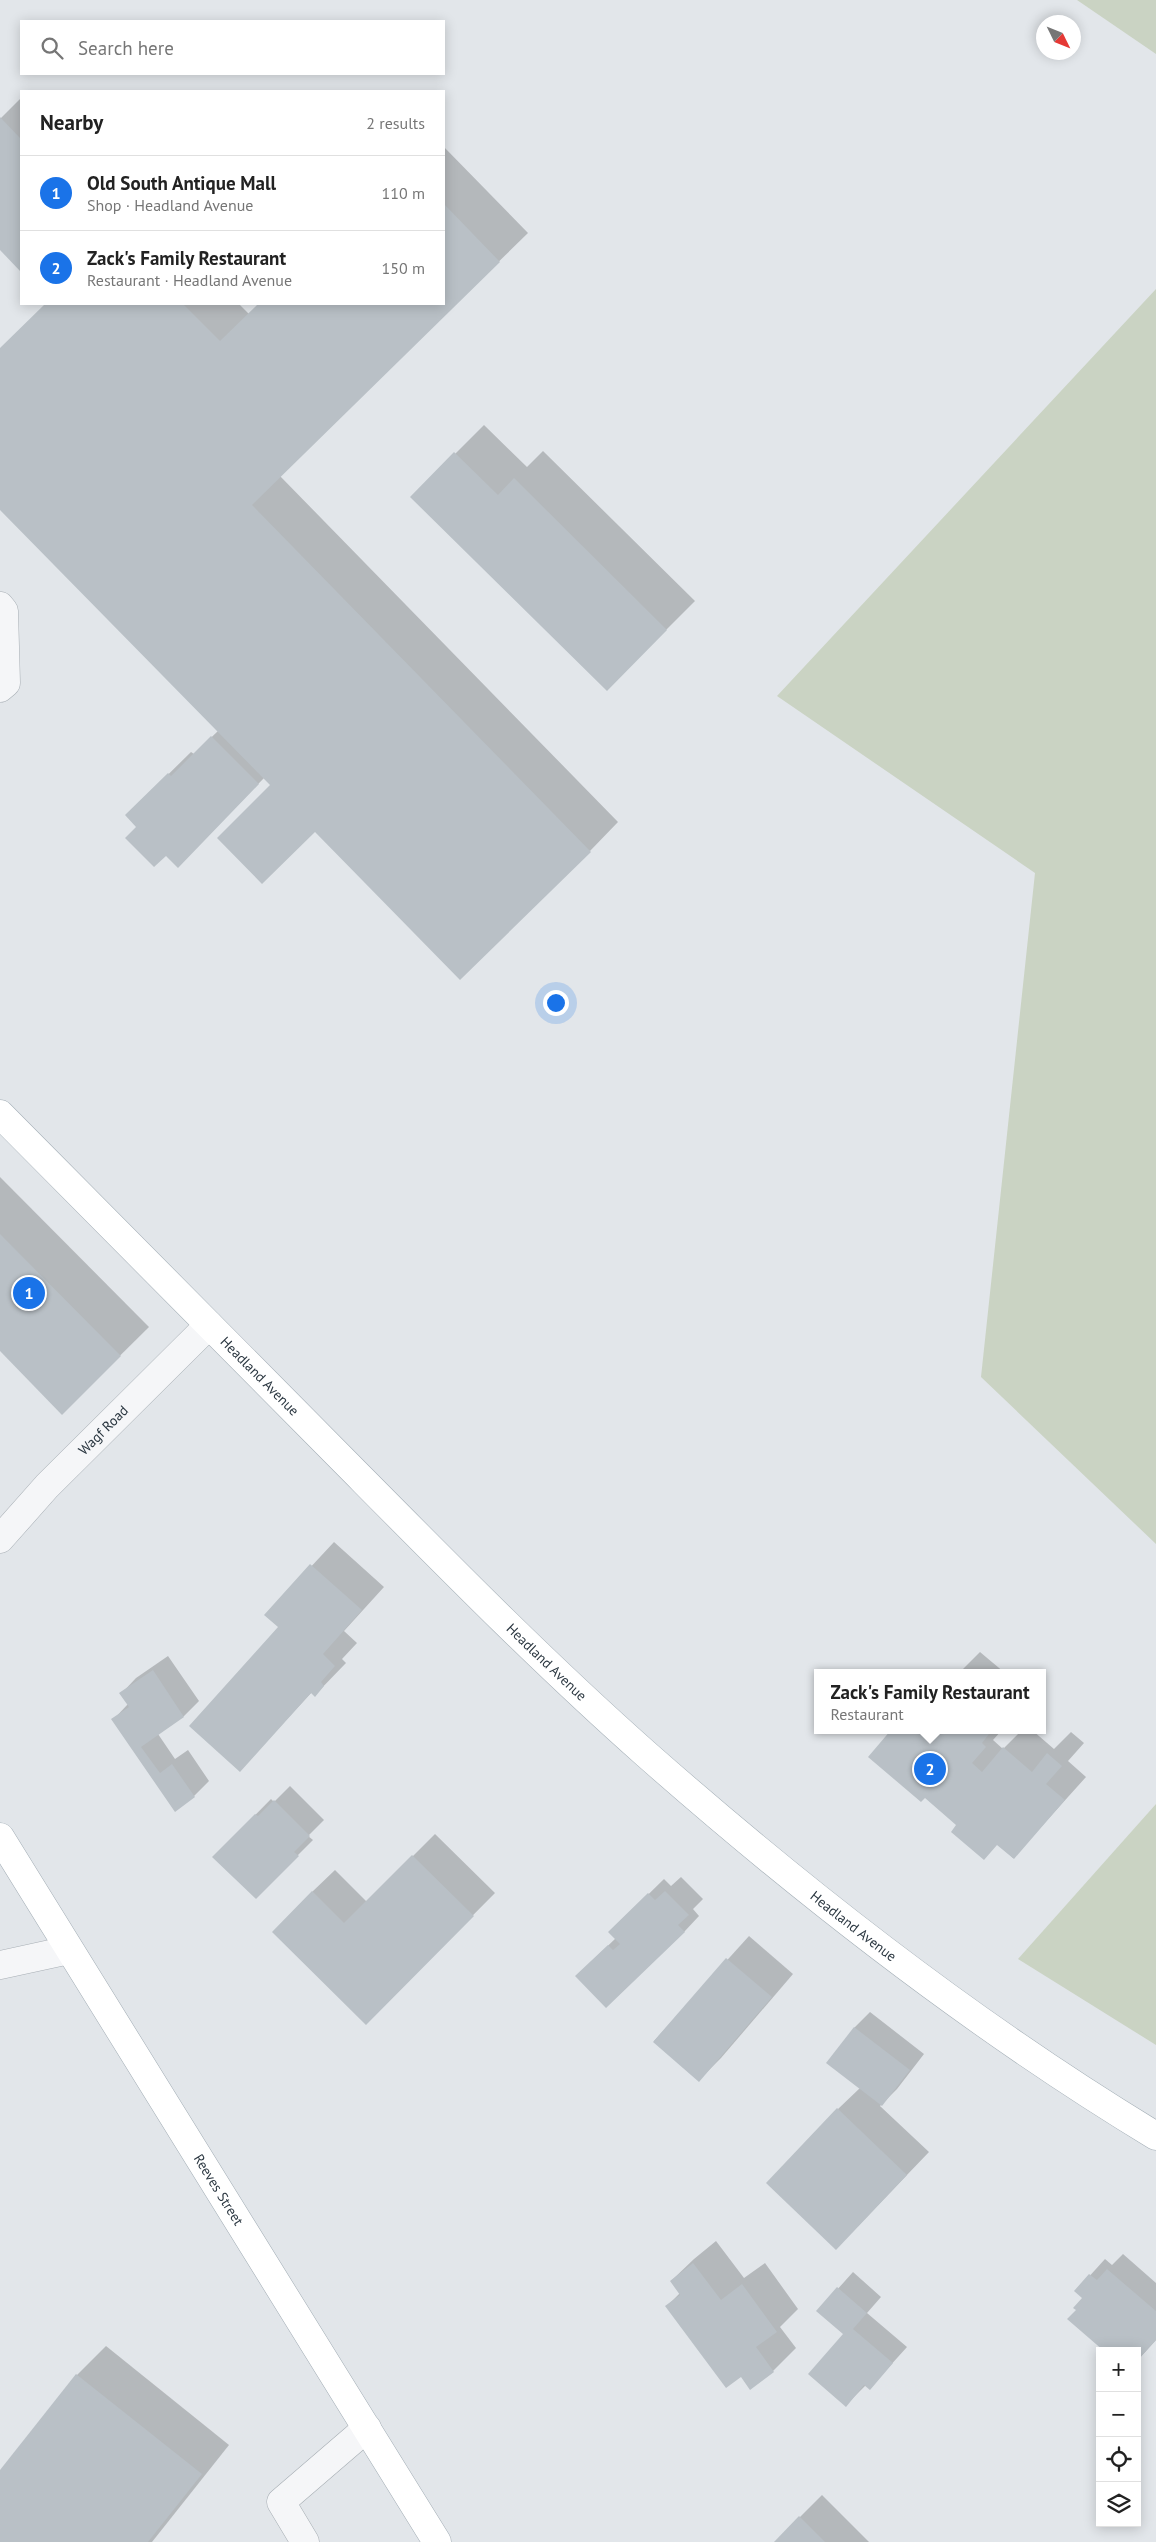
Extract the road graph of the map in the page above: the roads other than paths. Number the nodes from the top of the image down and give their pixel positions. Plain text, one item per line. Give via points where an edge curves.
1 (0, 606) edge
2 (0, 688) edge
3 (0, 1114) edge
4 (209, 1325) junction
5 (0, 1539) edge
6 (0, 1837) edge
7 (69, 1950) junction
8 (0, 1964) edge
9 (1156, 2136) edge
10 (367, 2428) junction
11 (305, 2542) edge
12 (437, 2542) edge

1 - 2 street via 4,611 6,683
3 - 4 main road, Headland Avenue
4 - 5 street, Wagf Road via 47,1486
4 - 9 main road, Headland Avenue via 446,1564 696,1797 928,1983 1086,2093
6 - 7 main road, Reeves Street
7 - 8 street
7 - 10 main road, Reeves Street
10 - 11 street via 281,2502
10 - 12 main road, Reeves Street

